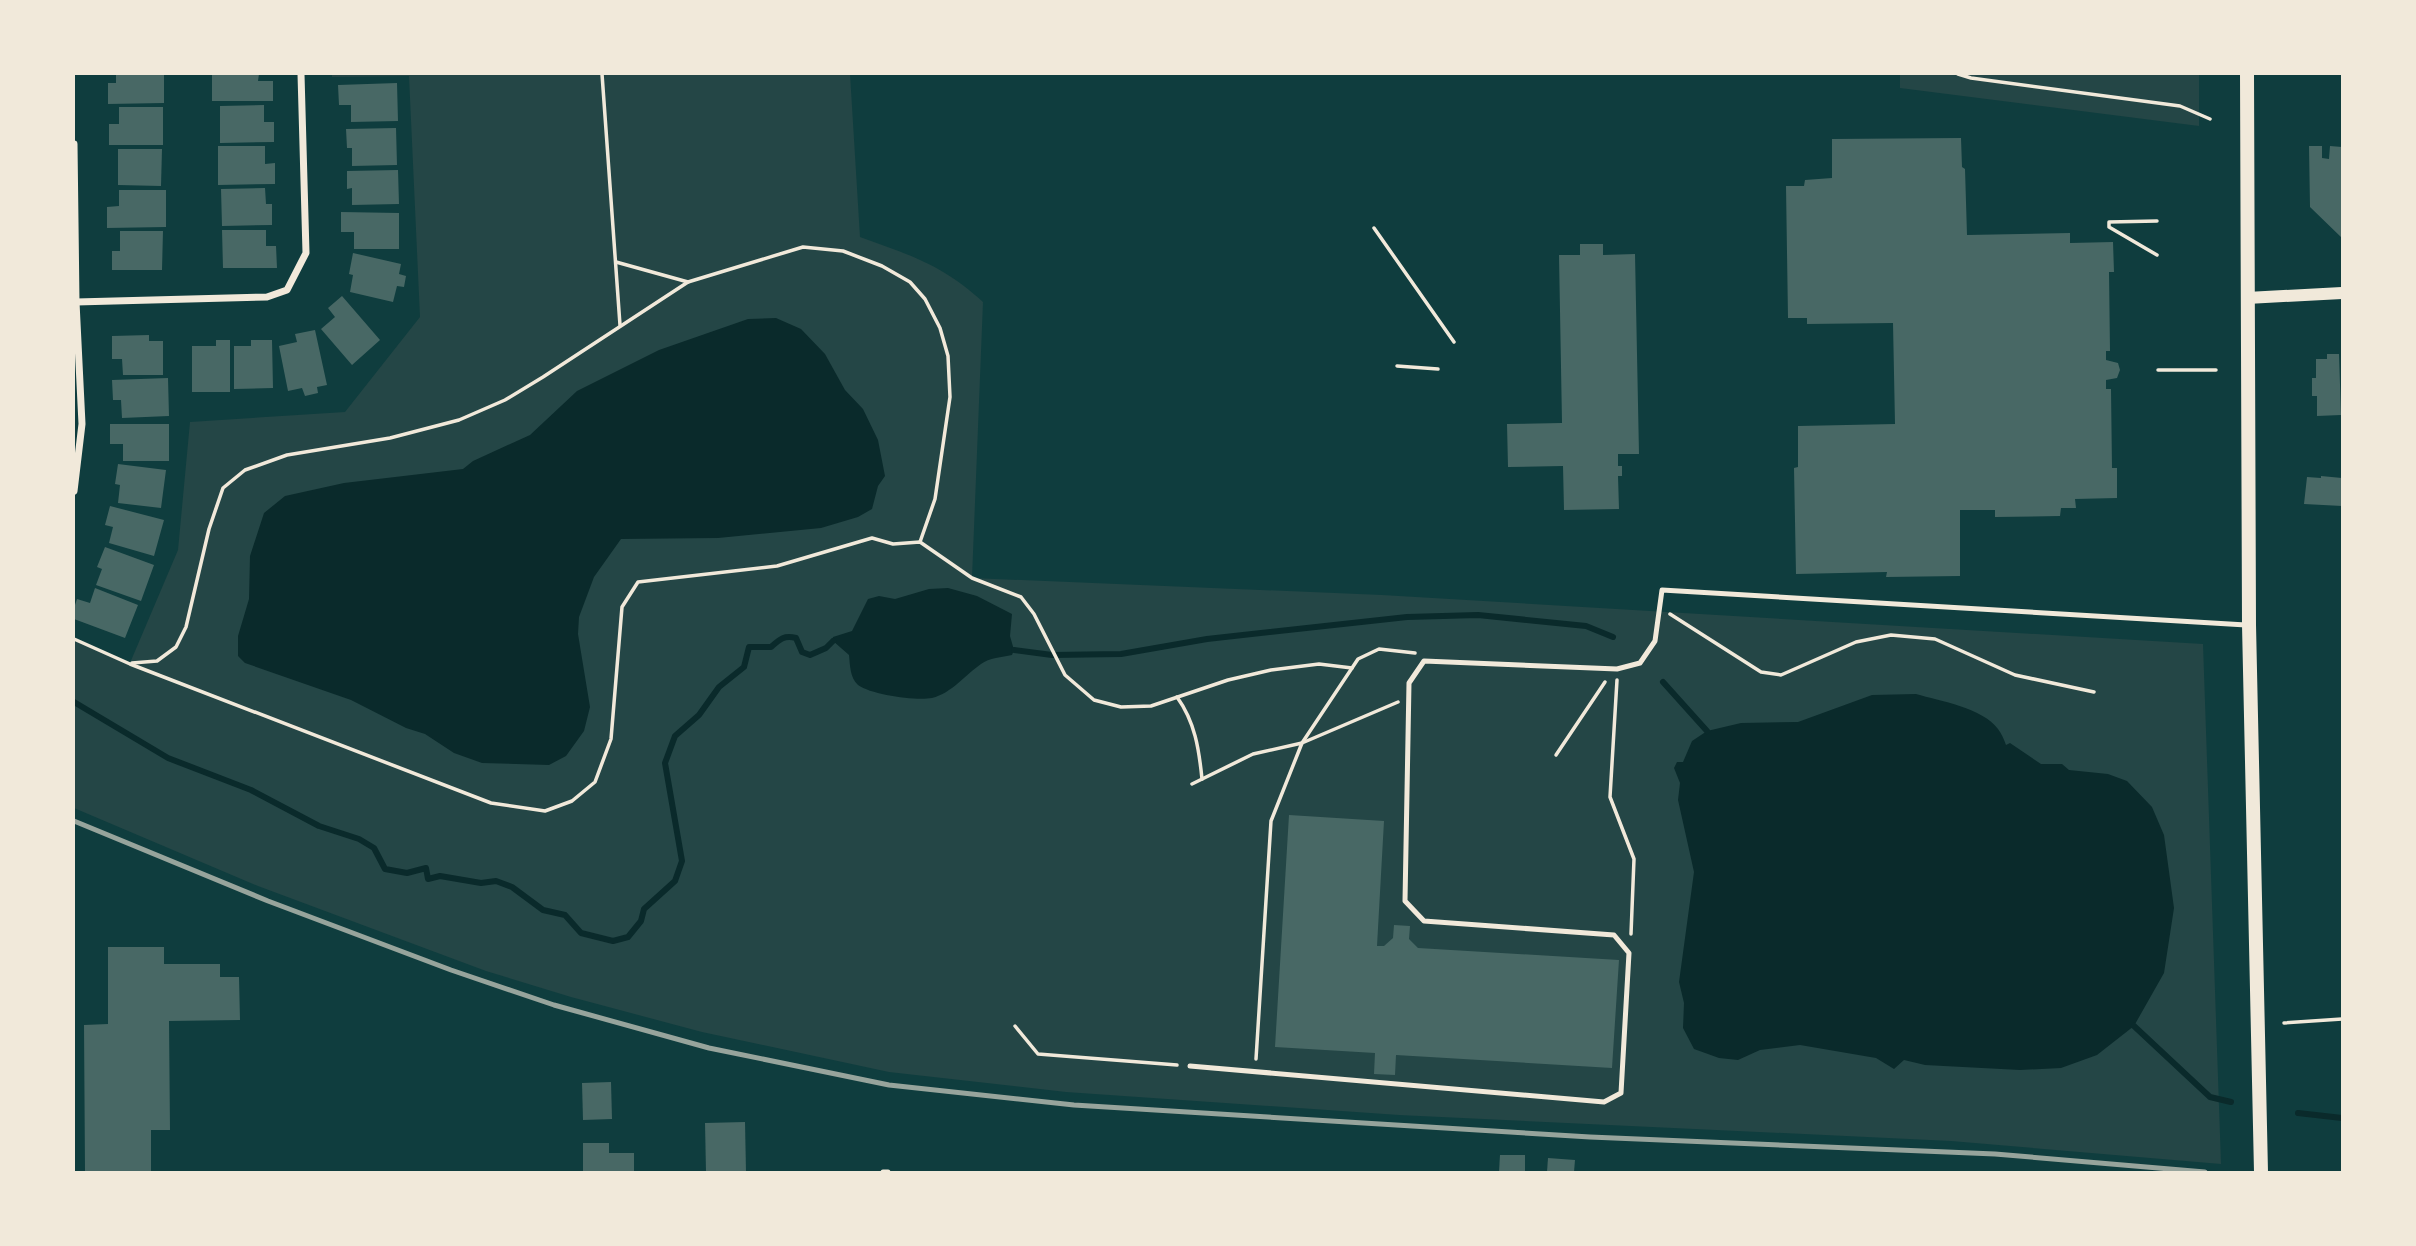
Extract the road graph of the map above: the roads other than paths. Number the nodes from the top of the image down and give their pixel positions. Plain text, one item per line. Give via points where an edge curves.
1 (301, 74) edge
2 (2247, 74) edge
3 (74, 144) edge
4 (2343, 293) edge
5 (2247, 298) junction
6 (76, 302) junction
7 (74, 491) edge
8 (2249, 625) junction
9 (1190, 1066) road end
10 (2261, 1172) edge

1 - 6 street via 306,253 287,290 267,297
2 - 5 main road
3 - 6 street
4 - 5 street
5 - 8 main road
6 - 7 street via 82,424
8 - 9 lane via 1662,590 1655,641 1640,663 1617,669 1424,661 1409,682 1405,901 1424,921 1614,935 1629,953 1621,1093 1604,1102
8 - 10 main road

